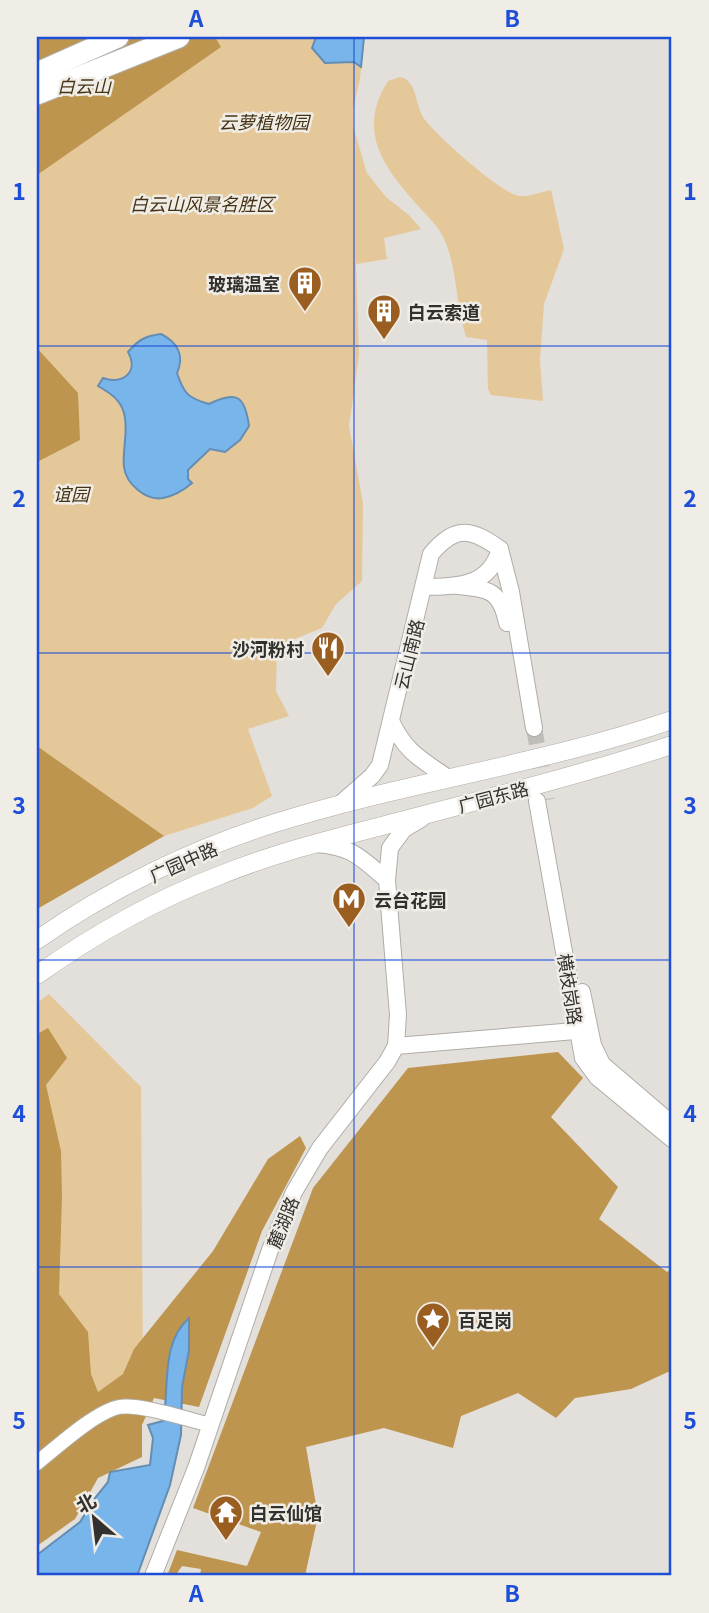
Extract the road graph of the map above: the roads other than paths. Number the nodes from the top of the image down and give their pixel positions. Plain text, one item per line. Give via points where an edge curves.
1 (118, 37) edge
2 (179, 37) edge
3 (37, 73) edge
4 (37, 94) edge
5 (500, 549) junction
6 (457, 586) junction
7 (424, 587) junction
8 (672, 720) edge
9 (391, 722) junction
10 (672, 745) edge
11 (448, 778) junction
12 (542, 801) tunnel mouth
13 (339, 805) junction
14 (432, 812) junction
15 (314, 844) junction
16 (387, 880) junction
17 (37, 940) edge
18 (37, 975) edge
19 (583, 1030) junction
20 (396, 1046) junction
21 (672, 1124) edge
22 (672, 1139) edge
23 (211, 1425) junction
24 (37, 1463) edge
25 (153, 1576) edge

1 - 3 highway
2 - 4 highway
5 - 6 main road via 490,570
5 - 6 main road via 511,592 530,729 503,605 485,589
5 - 7 main road, 云山南路 via 476,533 461,532 444,540 431,554
6 - 7 main road
7 - 9 main road, 云山南路
8 - 11 main road, 广园东路
9 - 11 main road via 411,752
9 - 13 main road, 云山南路 via 380,765
10 - 14 main road, 广园东路
11 - 13 main road, 广园东路
12 - 19 main road, 横枝岗路
13 - 17 main road, 广园中路 via 262,828 174,863
14 - 15 main road, 广园东路
14 - 16 main road via 404,829 390,848
15 - 16 main road via 353,851
15 - 18 main road, 广园中路 via 162,900
16 - 20 main road via 398,1015
19 - 20 main road
19 - 21 main road, 横枝岗路 via 602,1063
19 - 22 main road, 横枝岗路 via 580,1049 588,1066
20 - 23 main road, 麓湖路 via 320,1148 294,1192
23 - 24 street via 119,1407 93,1420
23 - 25 main road, 麓湖路

